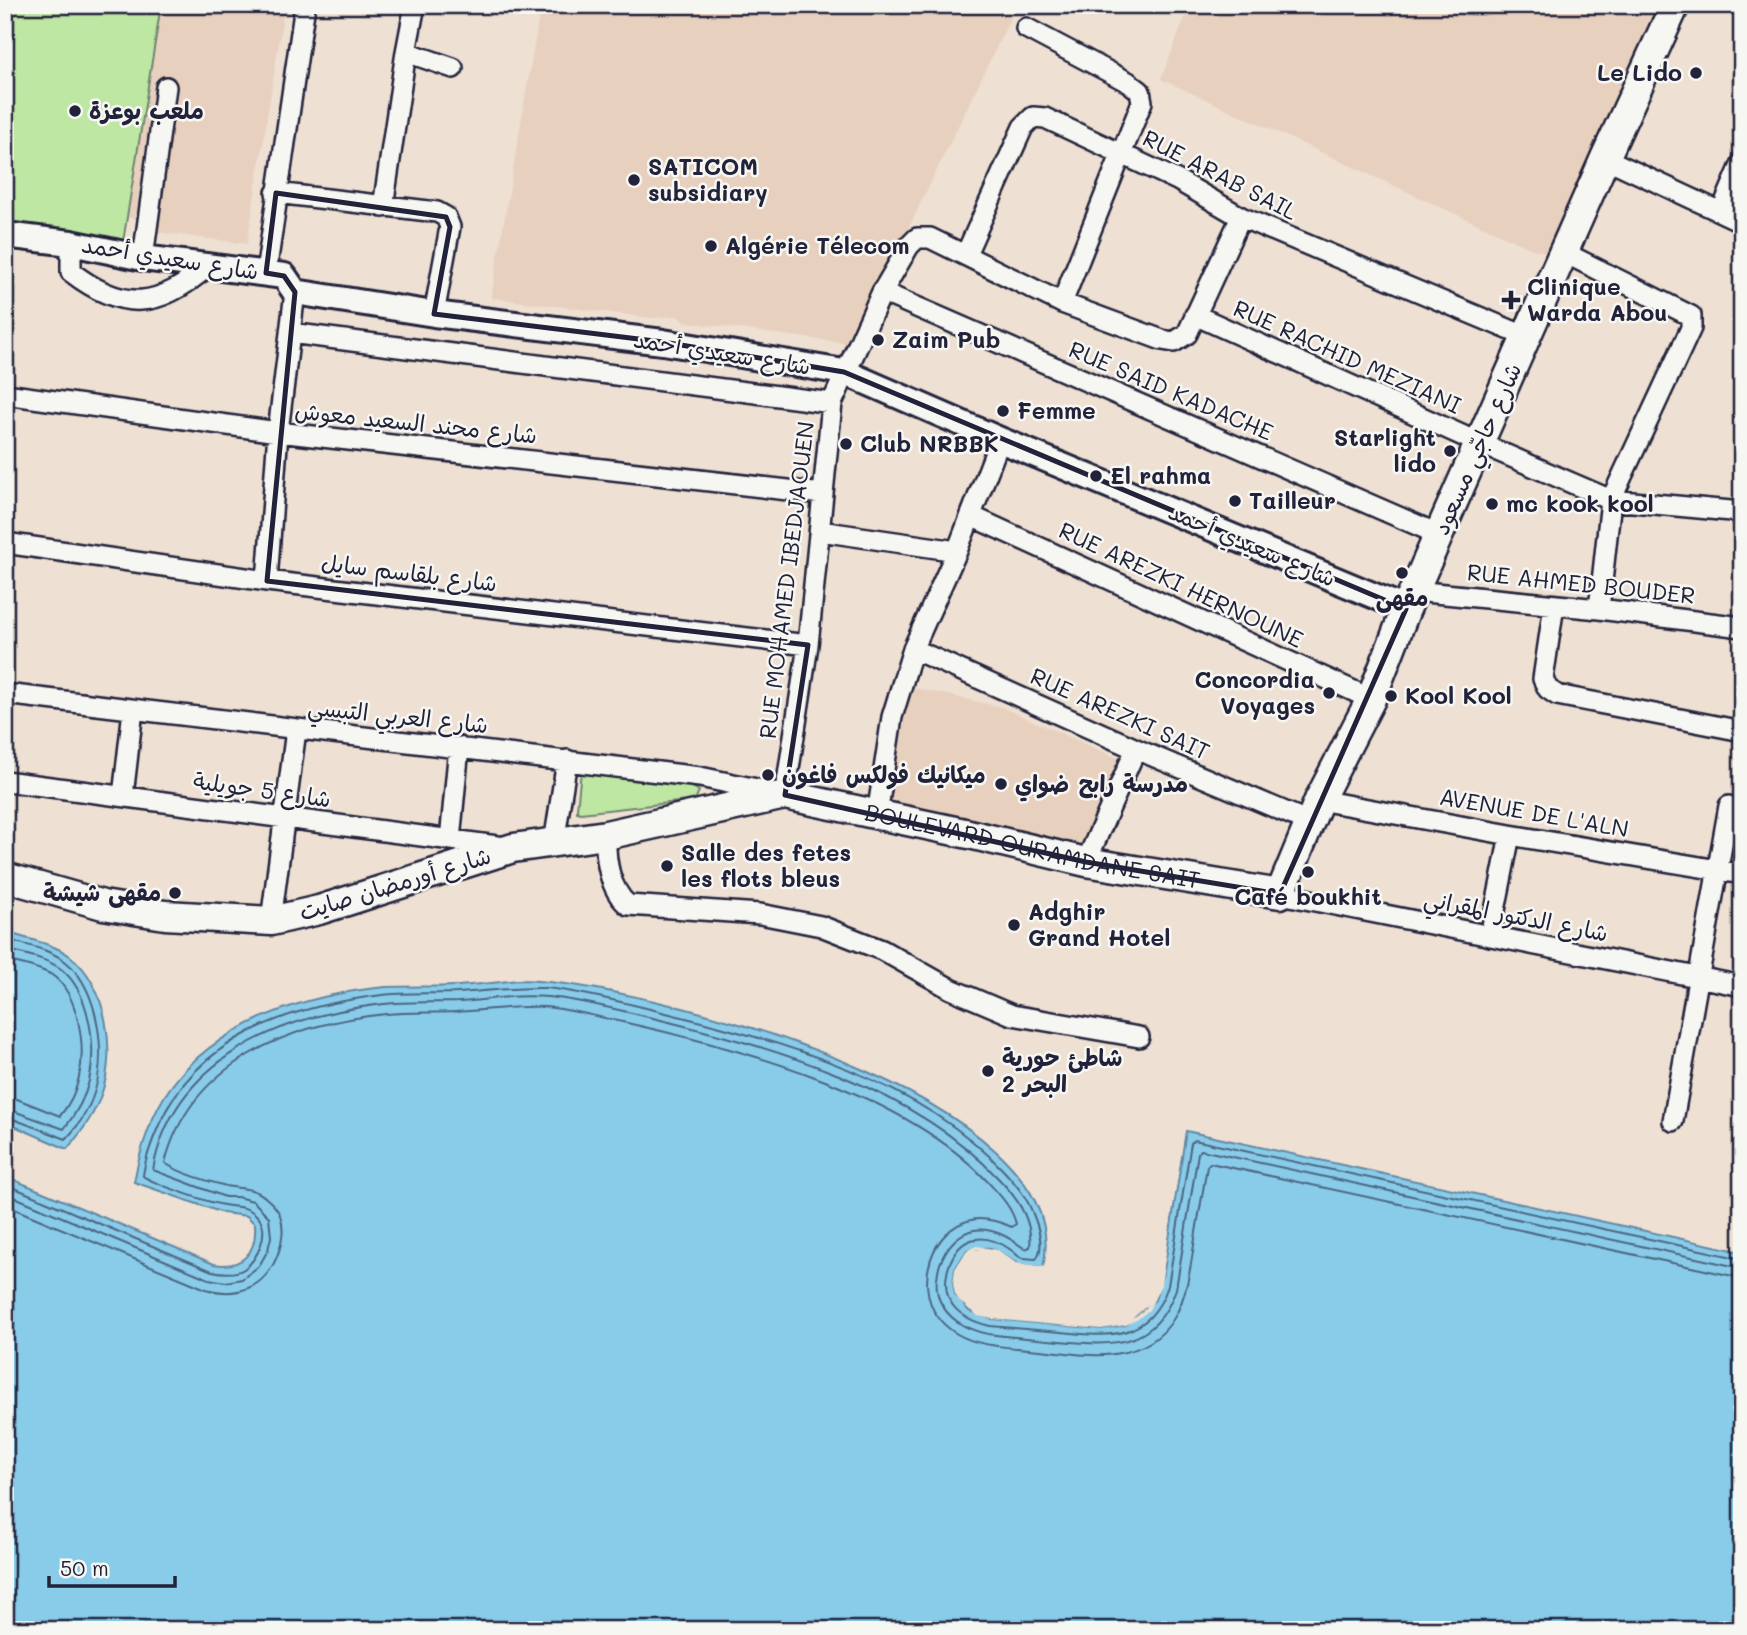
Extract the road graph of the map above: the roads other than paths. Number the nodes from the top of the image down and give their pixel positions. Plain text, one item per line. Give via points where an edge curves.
1 (305, 5) edge
2 (415, 5) edge
3 (1675, 5) edge
4 (1026, 28) dead end
5 (406, 52) junction
6 (453, 68) dead end
7 (166, 87) dead end
8 (1121, 153) junction
9 (1605, 158) junction
10 (1742, 163) edge
11 (276, 193) junction
12 (383, 207) junction
13 (1721, 212) junction
14 (1241, 216) junction
15 (1742, 222) edge
16 (5, 235) edge
17 (71, 243) junction
18 (1563, 252) junction
19 (966, 254) junction
20 (143, 258) junction
21 (208, 266) junction
22 (266, 273) junction
23 (295, 292) junction
24 (882, 292) junction
25 (1062, 303) junction
26 (434, 314) junction
27 (1195, 315) junction
28 (290, 333) junction
29 (1527, 337) junction
30 (844, 372) junction
31 (5, 394) edge
32 (832, 403) junction
33 (278, 432) junction
34 (1000, 440) junction
35 (1479, 443) junction
36 (823, 494) junction
37 (1611, 500) junction
38 (1742, 512) edge
39 (971, 516) junction
40 (820, 531) junction
41 (1440, 535) junction
42 (5, 543) edge
43 (957, 551) junction
44 (267, 581) junction
45 (1410, 600) junction
46 (1554, 605) junction
47 (1599, 609) junction
48 (1742, 626) edge
49 (808, 645) junction
50 (913, 649) junction
51 (5, 694) edge
52 (1371, 699) junction
53 (133, 710) junction
54 (296, 730) junction
55 (1742, 731) edge
56 (459, 747) junction
57 (1136, 749) junction
58 (567, 760) junction
59 (5, 780) edge
60 (785, 795) junction
61 (123, 796) junction
62 (1729, 806) dead end
63 (1314, 811) junction
64 (877, 815) junction
65 (285, 818) junction
66 (606, 835) junction
67 (1510, 835) junction
68 (450, 840) junction
69 (554, 843) junction
70 (513, 848) junction
71 (1086, 862) junction
72 (1717, 869) junction
73 (1742, 874) edge
74 (5, 877) edge
75 (1280, 894) junction
76 (271, 921) junction
77 (1490, 936) junction
78 (1697, 978) junction
79 (1742, 986) edge
80 (1139, 1037) dead end
81 (1673, 1121) dead end

1 - 11 street
2 - 5 street
3 - 9 main road, شارع حاجّي مسعود
4 - 8 street via 1140,91 1142,102
5 - 6 street
5 - 12 street
7 - 20 street
8 - 14 street, RUE ARAB SAIL
8 - 19 street, RUE ARAB SAIL via 1045,118 1033,117 1023,127
8 - 25 street
9 - 13 street
9 - 18 main road, شارع حاجّي مسعود
10 - 13 street
11 - 12 street
11 - 22 street
12 - 26 street via 437,212 446,218 450,227
13 - 15 street
14 - 27 street
14 - 29 street, RUE ARAB SAIL
16 - 17 street, شارع سعيدي أحمد
17 - 20 street, شارع سعيدي أحمد
17 - 21 street via 71,272 114,298 154,299 172,293
18 - 29 main road, شارع حاجّي مسعود
18 - 37 street via 1691,316 1691,328
19 - 24 street, RUE MOHAMED IBEDJAOUEN via 930,238 917,238
19 - 25 street
20 - 21 street, شارع سعيدي أحمد
21 - 22 street, شارع سعيدي أحمد
22 - 23 street, شارع سعيدي أحمد via 284,276
23 - 26 street, شارع سعيدي أحمد
23 - 28 street
24 - 30 street, RUE MOHAMED IBEDJAOUEN
24 - 41 street, RUE SAID KADACHE
25 - 27 street via 1174,342 1187,334
26 - 30 street, شارع سعيدي أحمد via 663,342
27 - 35 street, RUE RACHID MEZIANI
28 - 32 street
28 - 33 street
29 - 35 main road, شارع حاجّي مسعود
30 - 32 street, RUE MOHAMED IBEDJAOUEN
30 - 34 street, شارع سعيدي أحمد
31 - 33 street, شارع محند السعيد معوش
32 - 36 street, RUE MOHAMED IBEDJAOUEN
33 - 36 street, شارع محند السعيد معوش
33 - 44 street
34 - 39 street
34 - 45 street, شارع سعيدي أحمد
35 - 37 street, RUE RACHID MEZIANI
35 - 41 main road, شارع حاجّي مسعود
36 - 40 street, RUE MOHAMED IBEDJAOUEN
37 - 38 street, RUE RACHID MEZIANI
37 - 47 street
39 - 43 street
39 - 52 street, RUE AREZKI HERNOUNE
40 - 43 street
40 - 49 street, RUE MOHAMED IBEDJAOUEN
41 - 45 main road, شارع حاجّي مسعود
42 - 44 street, شارع بلقاسم سايل
43 - 50 street
44 - 49 street, شارع بلقاسم سايل
45 - 46 street, RUE AHMED BOUDER
45 - 52 main road, شارع حاجّي مسعود
46 - 47 street, RUE AHMED BOUDER
46 - 55 street via 1543,680 1548,690
47 - 48 street, RUE AHMED BOUDER
49 - 60 street, RUE MOHAMED IBEDJAOUEN
50 - 57 street, RUE AREZKI SAIT
50 - 64 street via 892,717
51 - 53 street, شارع العربي التبسي
52 - 63 main road, شارع حاجّي مسعود
53 - 54 street, شارع العربي التبسي
53 - 61 street
54 - 56 street, شارع العربي التبسي
54 - 65 street
56 - 58 street, شارع العربي التبسي
56 - 68 street
57 - 63 street, RUE AREZKI SAIT
57 - 71 street
58 - 60 street, شارع العربي التبسي via 700,777
58 - 69 street
59 - 61 street, شارع 5 جويلية
60 - 64 main road, BOULEVARD OURAMDANE SAIT
60 - 66 main road, شارع أورمضان صايت
61 - 65 street, شارع 5 جويلية
62 - 72 street
63 - 67 street, AVENUE DE L'ALN
63 - 75 main road, شارع حاجّي مسعود
64 - 71 main road, BOULEVARD OURAMDANE SAIT
65 - 68 street, شارع 5 جويلية
65 - 76 street
66 - 69 main road, شارع أورمضان صايت
66 - 80 street via 613,884 617,896 628,905 760,914 821,926 882,950 951,989 1012,1015
67 - 72 street, AVENUE DE L'ALN
67 - 77 street
68 - 70 street, شارع 5 جويلية
69 - 70 main road, شارع أورمضان صايت
70 - 76 main road, شارع أورمضان صايت
71 - 75 main road, BOULEVARD OURAMDANE SAIT
72 - 73 street, AVENUE DE L'ALN
72 - 78 street
74 - 76 main road, شارع أورمضان صايت via 103,905 165,915
75 - 77 street, شارع الدكتور المقراني
77 - 78 street, شارع الدكتور المقراني
78 - 79 street, شارع الدكتور المقراني
78 - 81 street

